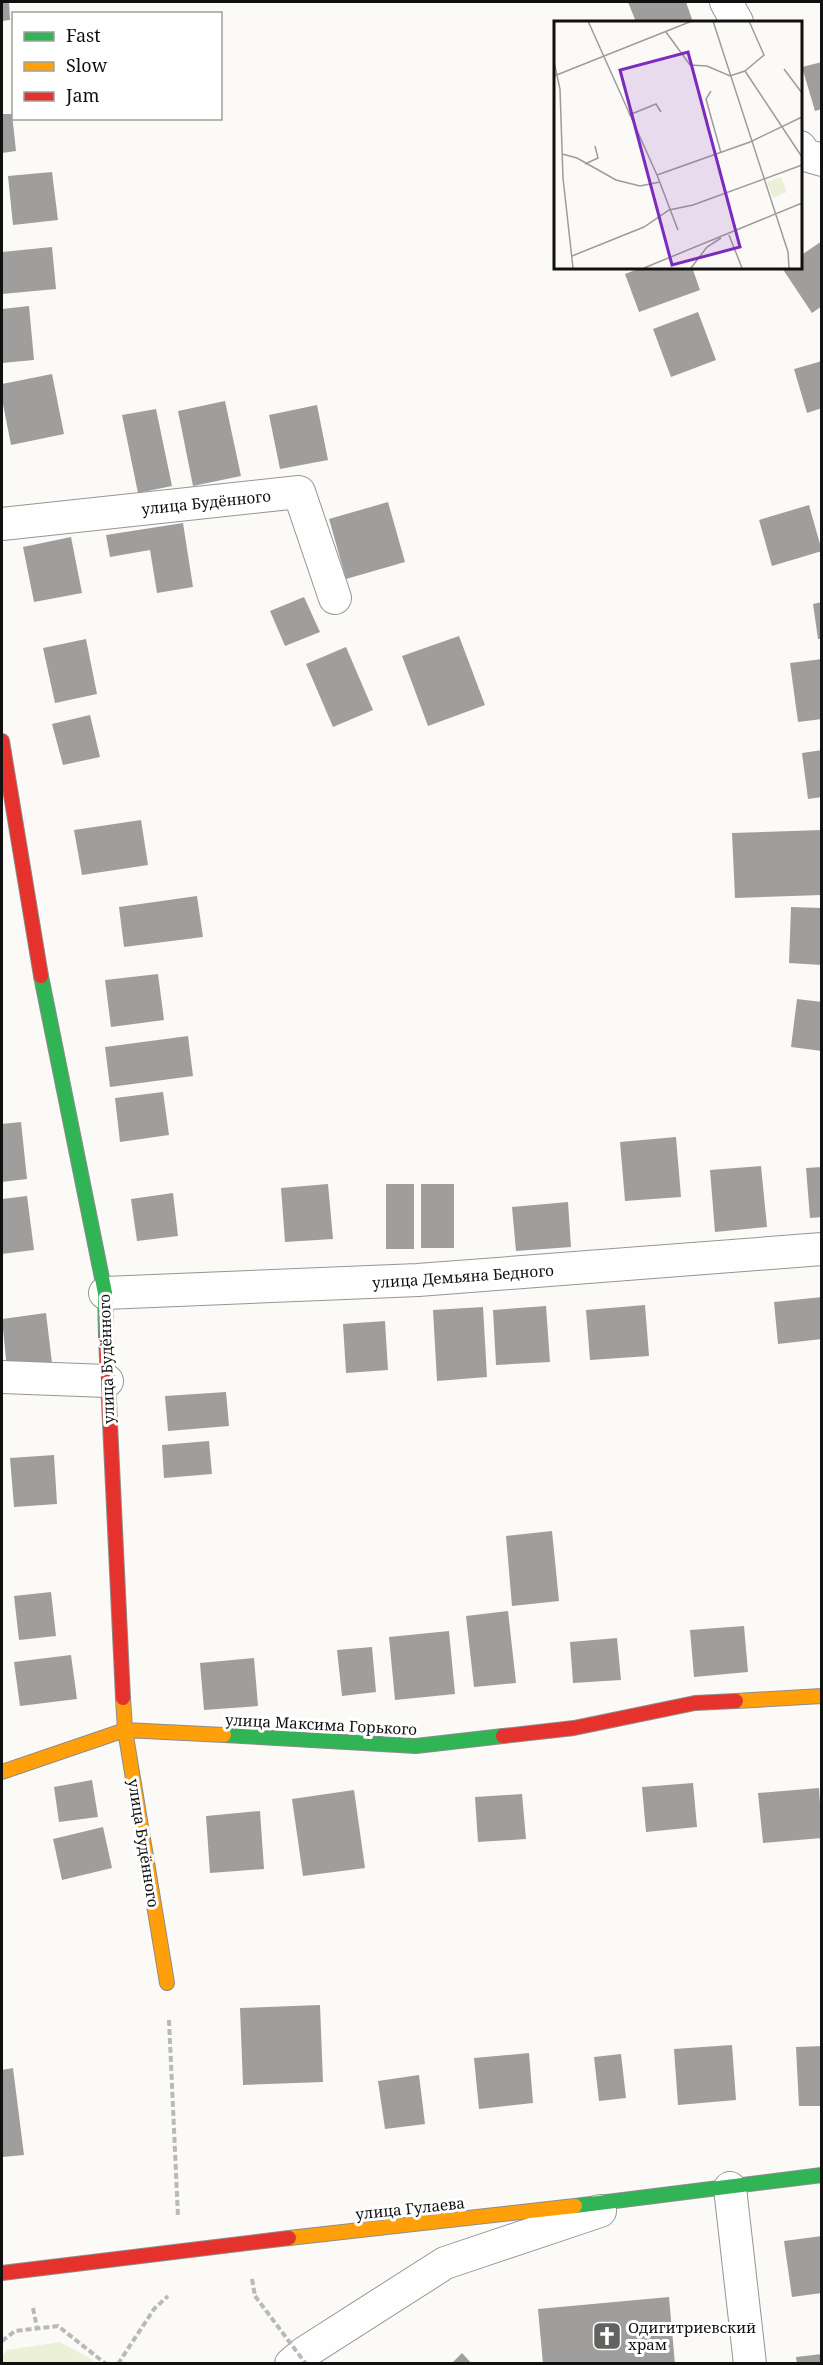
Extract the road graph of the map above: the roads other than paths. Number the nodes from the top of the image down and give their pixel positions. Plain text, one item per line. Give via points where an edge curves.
1 (726, 2) edge
2 (736, 21) edge
3 (802, 149) edge
4 (822, 160) edge
5 (2, 524) edge
6 (335, 597) dead end
7 (2, 741) edge
8 (822, 1249) edge
9 (105, 1293) junction
10 (2, 1377) edge
11 (106, 1381) junction
12 (822, 1695) edge
13 (125, 1730) junction
14 (2, 1772) edge
15 (167, 1983) road end
16 (822, 2175) edge
17 (730, 2188) junction
18 (631, 2200) junction
19 (2, 2273) edge
20 (291, 2364) edge
21 (750, 2364) edge

1 - 2 street
3 - 4 street via 805,155
5 - 6 street, улица Будённого via 299,492
7 - 9 street, улица Будённого via 45,1003
8 - 9 street, улица Демьяна Бедного via 418,1280
9 - 11 street, улица Будённого
10 - 11 street
11 - 13 street, улица Будённого
12 - 13 street, улица Максима Горького via 695,1703 574,1728 416,1746
13 - 14 street, улица Максима Горького
13 - 15 street, улица Будённого
16 - 17 street, улица Гулаева
17 - 18 street, улица Гулаева
17 - 21 street
18 - 19 street, улица Гулаева
18 - 20 street via 445,2263

